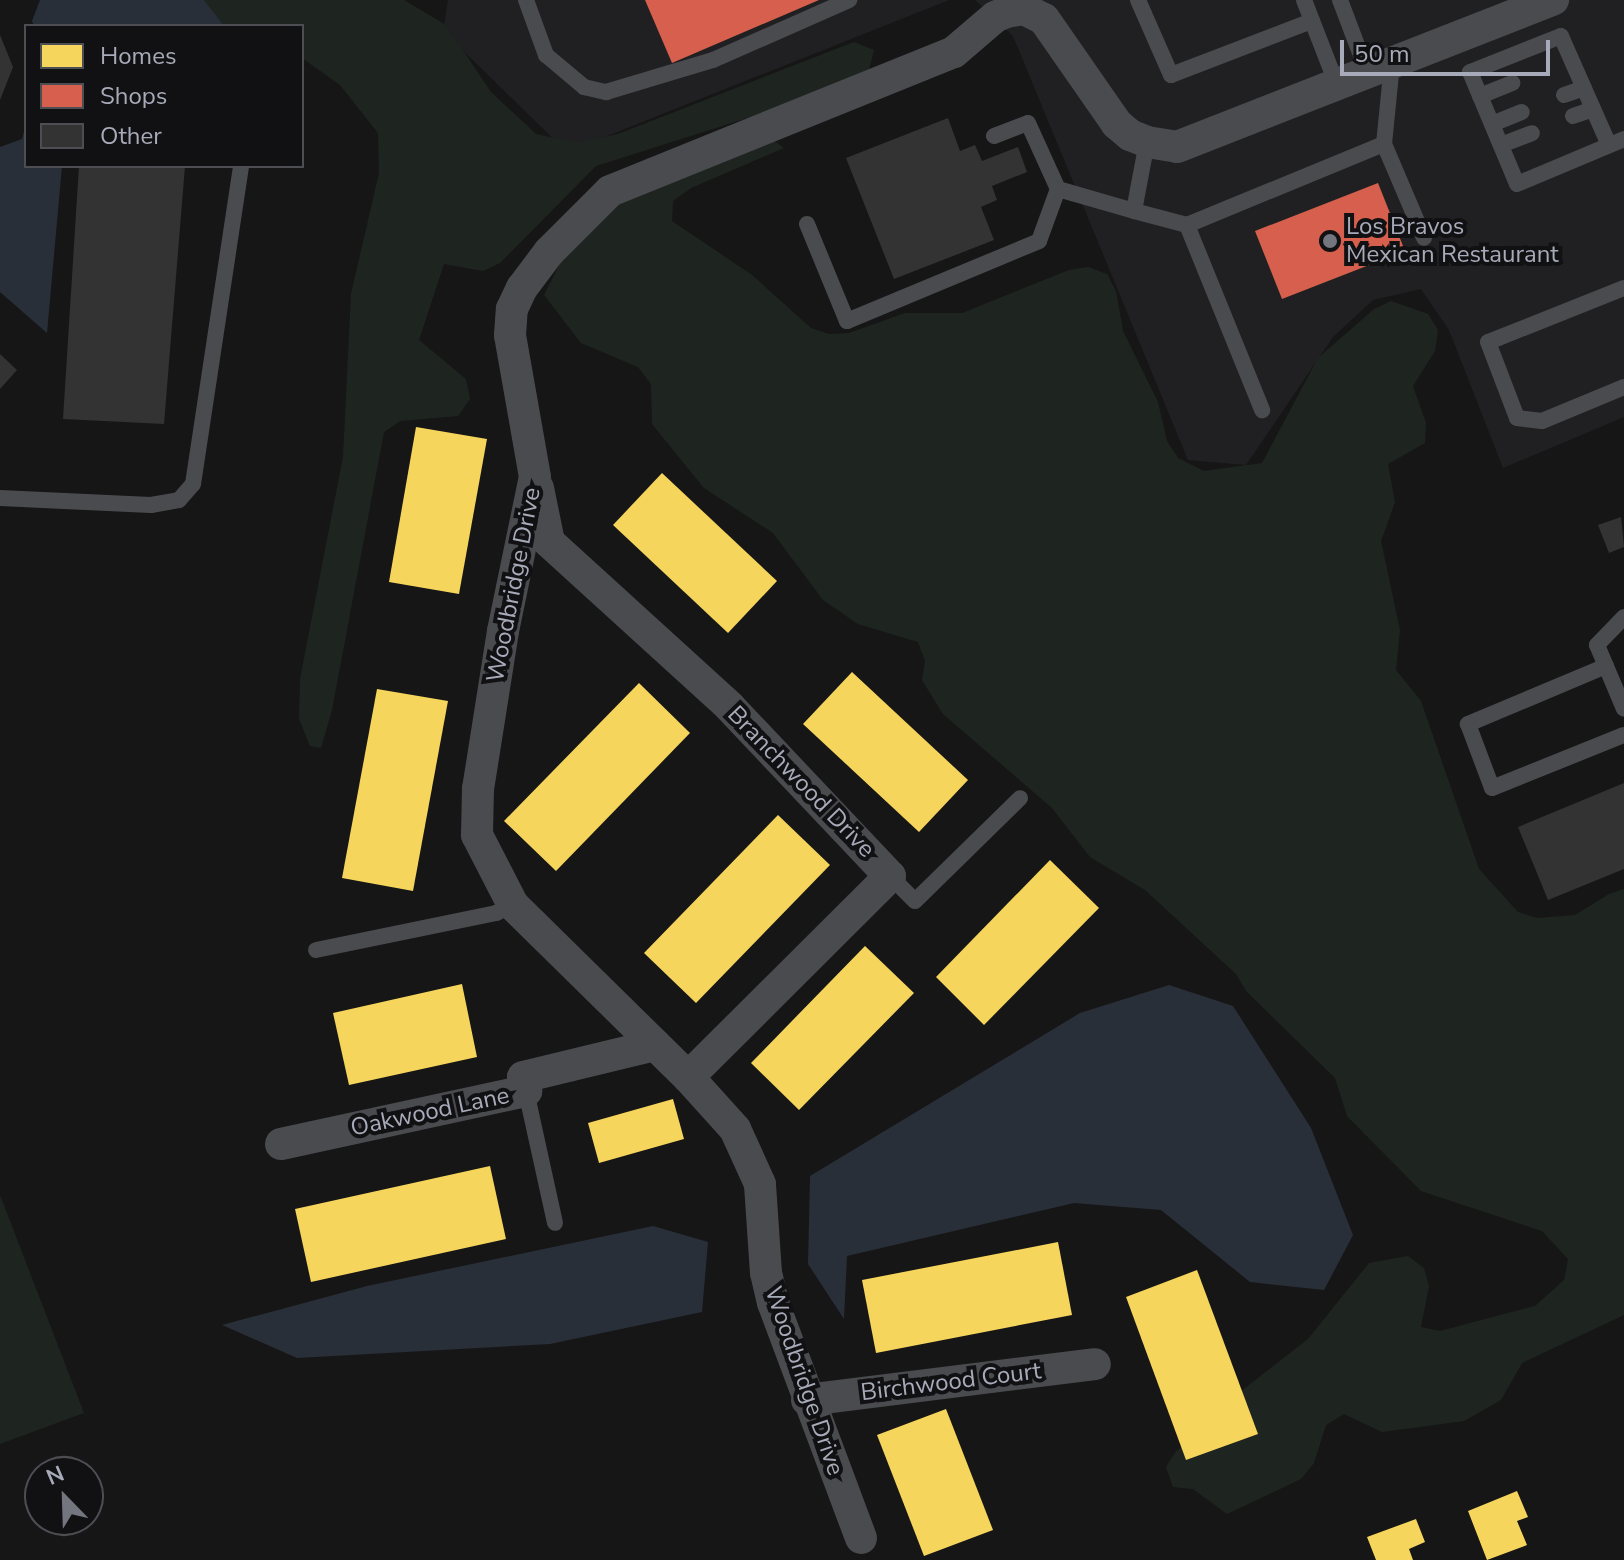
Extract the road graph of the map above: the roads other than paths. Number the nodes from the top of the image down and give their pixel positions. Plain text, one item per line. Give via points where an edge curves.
1 (526, 0) edge
2 (849, 0) edge
3 (1138, 0) edge
4 (1304, 0) edge
5 (1340, 0) edge
6 (1547, 1) edge
7 (1015, 5) edge
8 (1312, 21) junction
9 (1571, 59) junction
10 (1555, 66) dead end
11 (1380, 69) junction
12 (1513, 83) dead end
13 (1337, 85) junction
14 (1584, 88) junction
15 (1564, 95) dead end
16 (1480, 96) junction
17 (1593, 109) junction
18 (1522, 112) dead end
19 (1573, 116) dead end
20 (1492, 124) junction
21 (1532, 133) dead end
22 (994, 136) dead end
23 (1147, 142) junction
24 (1617, 142) edge
25 (1384, 144) junction
26 (1501, 145) junction
27 (241, 168) edge
28 (1058, 189) junction
29 (1134, 211) junction
30 (807, 224) dead end
31 (1187, 225) junction
32 (1424, 238) dead end
33 (1624, 288) edge
34 (1624, 387) edge
35 (1262, 410) dead end
36 (535, 477) junction
37 (0, 498) edge
38 (1624, 617) edge
39 (1606, 666) junction
40 (1624, 709) edge
41 (1624, 735) edge
42 (1020, 798) dead end
43 (890, 876) junction
44 (513, 905) junction
45 (316, 950) dead end
46 (655, 1045) junction
47 (688, 1077) junction
48 (526, 1091) junction
49 (281, 1144) dead end
50 (555, 1223) dead end
51 (1095, 1364) dead end
52 (807, 1400) junction
53 (861, 1538) dead end

1 - 2 lane via 546,55 584,87 606,92 713,60
3 - 8 lane via 1171,75
4 - 8 lane
5 - 11 lane
6 - 11 street, Woodbridge Drive
7 - 23 street, Woodbridge Drive via 1044,19 1117,124
7 - 36 street, Woodbridge Drive via 954,52 610,191 587,211 522,288 512,309 513,364
8 - 13 lane
9 - 10 lane
9 - 14 lane
9 - 16 lane via 1561,36 1470,72
11 - 13 street, Woodbridge Drive
11 - 25 lane
12 - 16 lane
13 - 23 street, Woodbridge Drive via 1187,145
14 - 15 lane
14 - 17 lane
16 - 20 lane
17 - 19 lane
17 - 24 lane
18 - 20 lane
20 - 26 lane
21 - 26 lane
22 - 28 lane via 1028,123
23 - 29 lane
24 - 26 lane via 1517,184
25 - 31 lane
25 - 32 lane
27 - 37 lane via 193,484 179,500 151,505
28 - 29 lane
28 - 30 lane via 1039,241 847,321
29 - 31 lane
31 - 35 lane
33 - 34 lane via 1488,342 1517,418 1542,421
36 - 43 street, Branchwood Drive via 549,542 729,706
36 - 44 street, Woodbridge Drive via 503,631 475,823 485,856
38 - 39 lane via 1597,645
39 - 40 lane
39 - 41 lane via 1468,724 1492,788
42 - 43 lane via 915,901
43 - 47 street, Branchwood Drive
44 - 45 lane via 496,913
44 - 46 street, Woodbridge Drive
46 - 47 street, Woodbridge Drive
46 - 48 street, Oakwood Lane via 523,1077
47 - 52 street, Woodbridge Drive via 735,1129 755,1166 765,1214 766,1273
48 - 49 street, Oakwood Lane
48 - 50 lane
51 - 52 street, Birchwood Court
52 - 53 street, Woodbridge Drive

